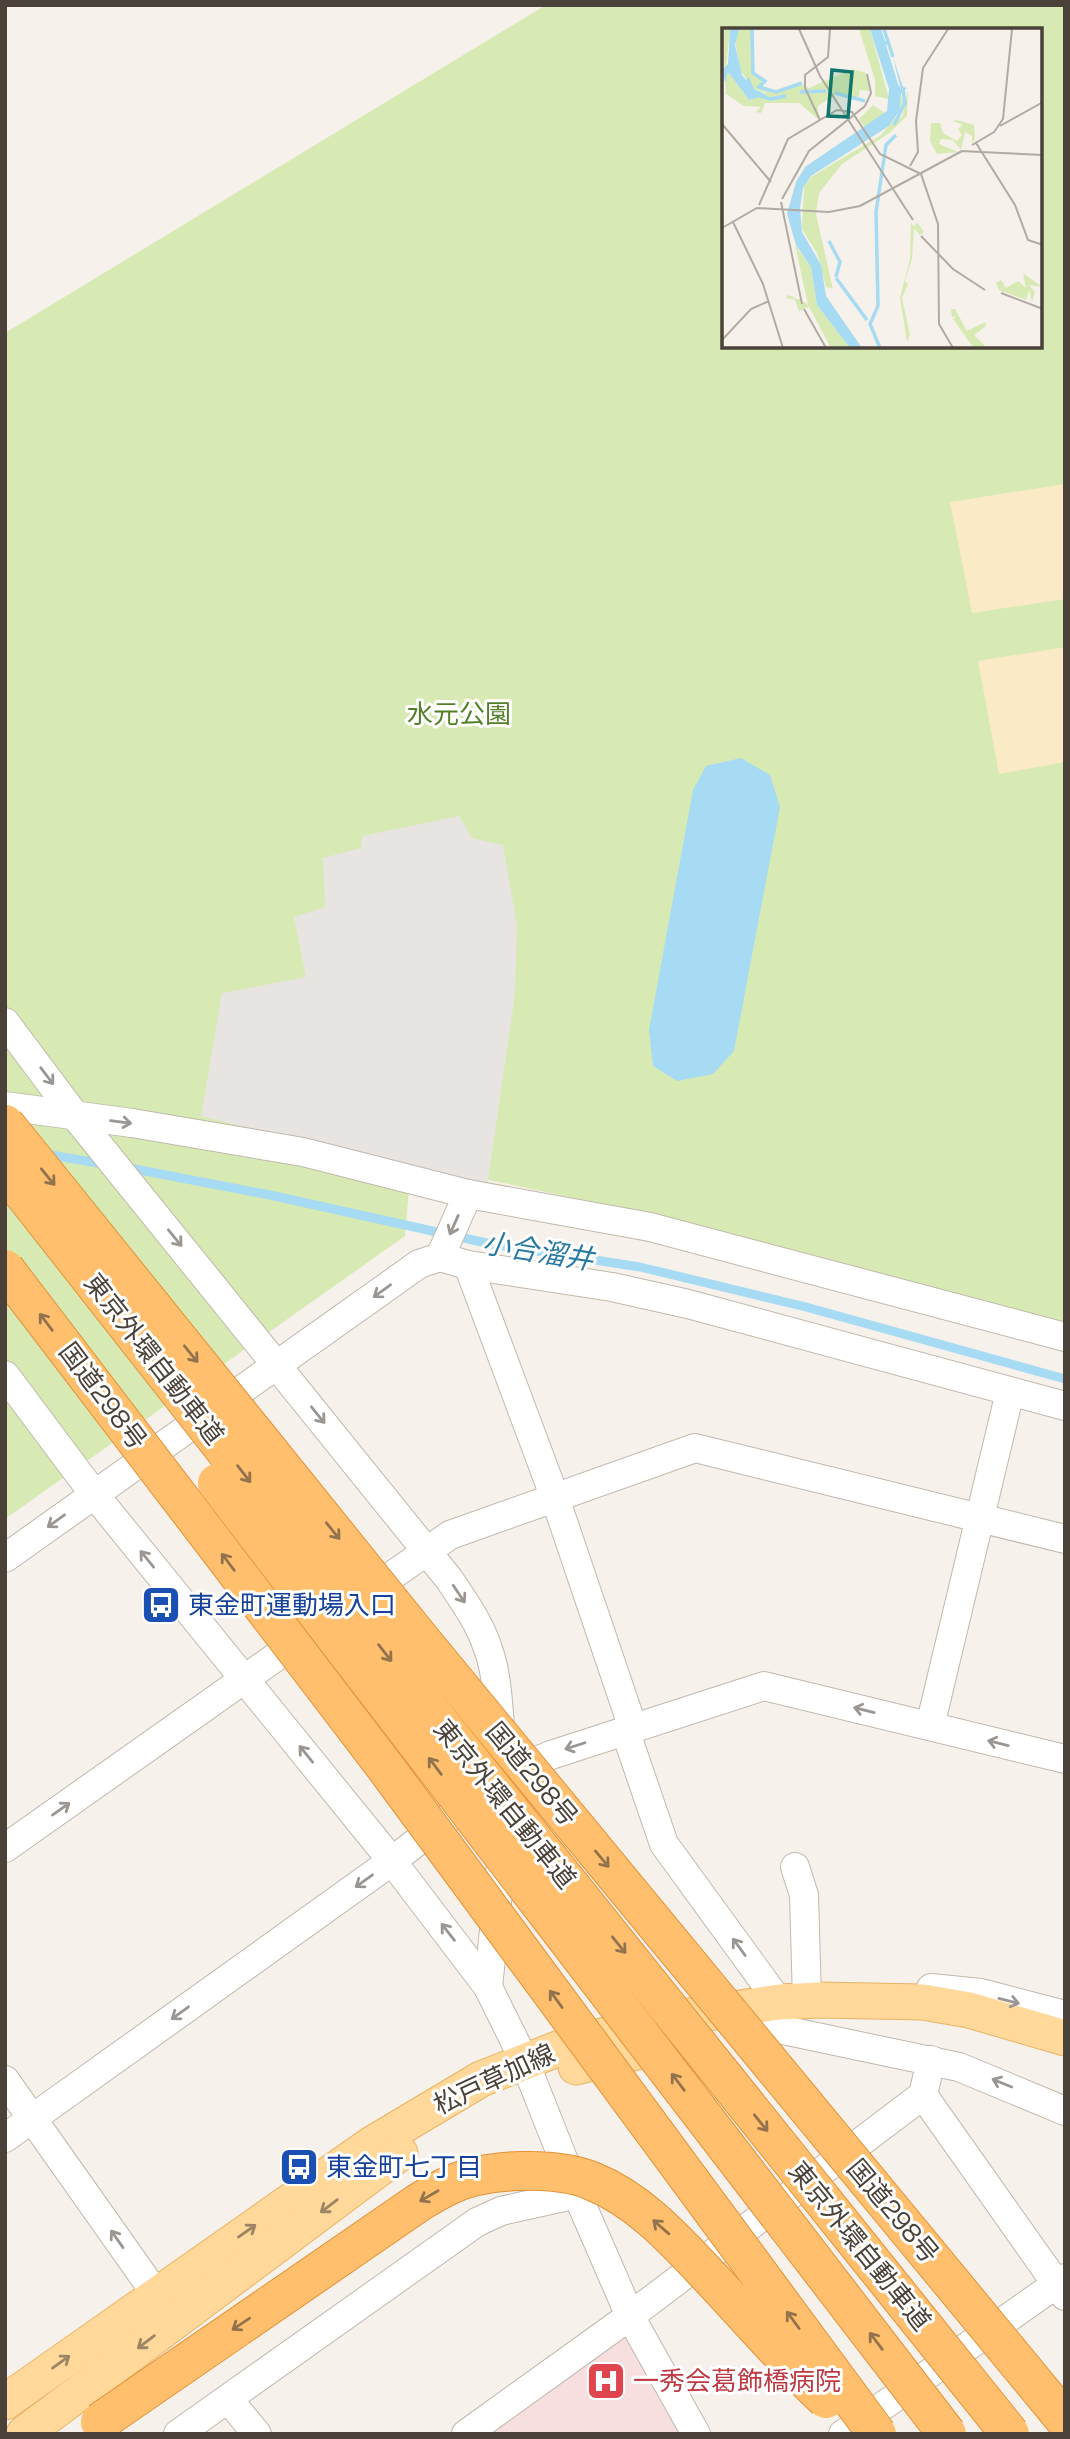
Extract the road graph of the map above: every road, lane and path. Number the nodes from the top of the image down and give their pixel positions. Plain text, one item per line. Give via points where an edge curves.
1 (5, 1022) edge
2 (5, 1106) edge
3 (76, 1117) junction
4 (5, 1124) edge
5 (5, 1170) edge
6 (468, 1194) junction
7 (5, 1208) edge
8 (440, 1257) junction
9 (468, 1265) junction
10 (5, 1269) edge
11 (1065, 1337) edge
12 (278, 1365) junction
13 (5, 1375) edge
14 (1010, 1392) junction
15 (1065, 1406) edge
16 (94, 1494) junction
17 (555, 1498) junction
18 (981, 1518) junction
19 (1065, 1539) edge
20 (428, 1550) junction
21 (5, 1558) edge
22 (245, 1679) junction
23 (930, 1726) junction
24 (629, 1729) junction
25 (1065, 1759) edge
26 (504, 1775) junction
27 (5, 1848) edge
28 (392, 1861) junction
29 (795, 1867) dead end
30 (488, 1987) junction
31 (794, 2007) junction
32 (1065, 2015) edge
33 (1065, 2038) edge
34 (1065, 2057) edge
35 (931, 2060) junction
36 (528, 2071) junction
37 (5, 2080) edge
38 (923, 2095) junction
39 (1065, 2110) edge
40 (33, 2119) junction
41 (5, 2138) edge
42 (577, 2194) junction
43 (1062, 2286) edge
44 (156, 2294) junction
45 (631, 2316) junction
46 (228, 2399) junction
47 (5, 2402) edge
48 (1065, 2420) edge
49 (100, 2423) dead end
50 (24, 2434) edge
51 (178, 2434) edge
52 (257, 2434) edge
53 (466, 2434) edge
54 (696, 2434) edge
55 (843, 2434) edge
56 (863, 2434) edge
57 (877, 2434) edge
58 (947, 2434) edge
59 (1010, 2434) edge

1 -> 3 street
2 - 3 street
3 -> 6 street via 303,1152
3 -> 12 street
4 -> 48 highway, 国道298号, bridge via 422,1641
5 -> 59 highway, 東京外環自動車道, bridge via 396,1668
6 -> 8 street
6 - 11 street via 650,1227
58 -> 7 highway, 東京外環自動車道, bridge
8 - 9 street
8 -> 12 street via 419,1264
9 - 14 street via 688,1304
9 - 17 street
57 -> 10 highway, 国道298号, bridge via 386,1768
12 - 16 street
12 -> 20 street
13 - 16 street
14 - 15 street
14 - 18 street
16 -> 21 street
22 -> 16 street
17 - 18 street via 695,1448
17 - 20 street via 450,1535
17 - 24 street
18 - 19 street
18 - 23 street
20 - 22 street
20 -> 26 street via 470,1610 488,1646
27 -> 22 street
28 -> 22 street
23 -> 24 street via 764,1686
25 -> 23 street
24 -> 26 street
31 -> 24 street via 664,1844
26 - 28 street
26 - 30 street via 503,1836
30 -> 28 street
28 -> 40 street
29 - 31 street via 804,1895
30 - 36 street
31 -> 32 street via 860,1993 929,1988 981,1993
31 - 33 main road, 松戸草加線 via 923,2002 969,2010
31 - 34 main road, 松戸草加線 via 837,2022 923,2024 981,2034
31 - 35 street
31 - 36 main road, 松戸草加線 via 670,2019 610,2032
35 - 38 street
39 -> 35 street via 960,2067
36 - 42 street
44 -> 36 main road, 松戸草加線 via 372,2144 481,2079
36 -> 50 main road, 松戸草加線 via 386,2162
37 - 40 street
38 - 43 street
38 - 45 street
40 - 41 street
44 -> 40 street
42 - 45 street
42 - 46 street via 501,2211 477,2222
43 - 55 street
47 -> 44 main road, 松戸草加線
45 - 53 street
45 - 54 street
46 - 51 street
46 - 52 street
56 -> 49 highway, bridge via 645,2213 591,2180 528,2171 452,2184 418,2203

